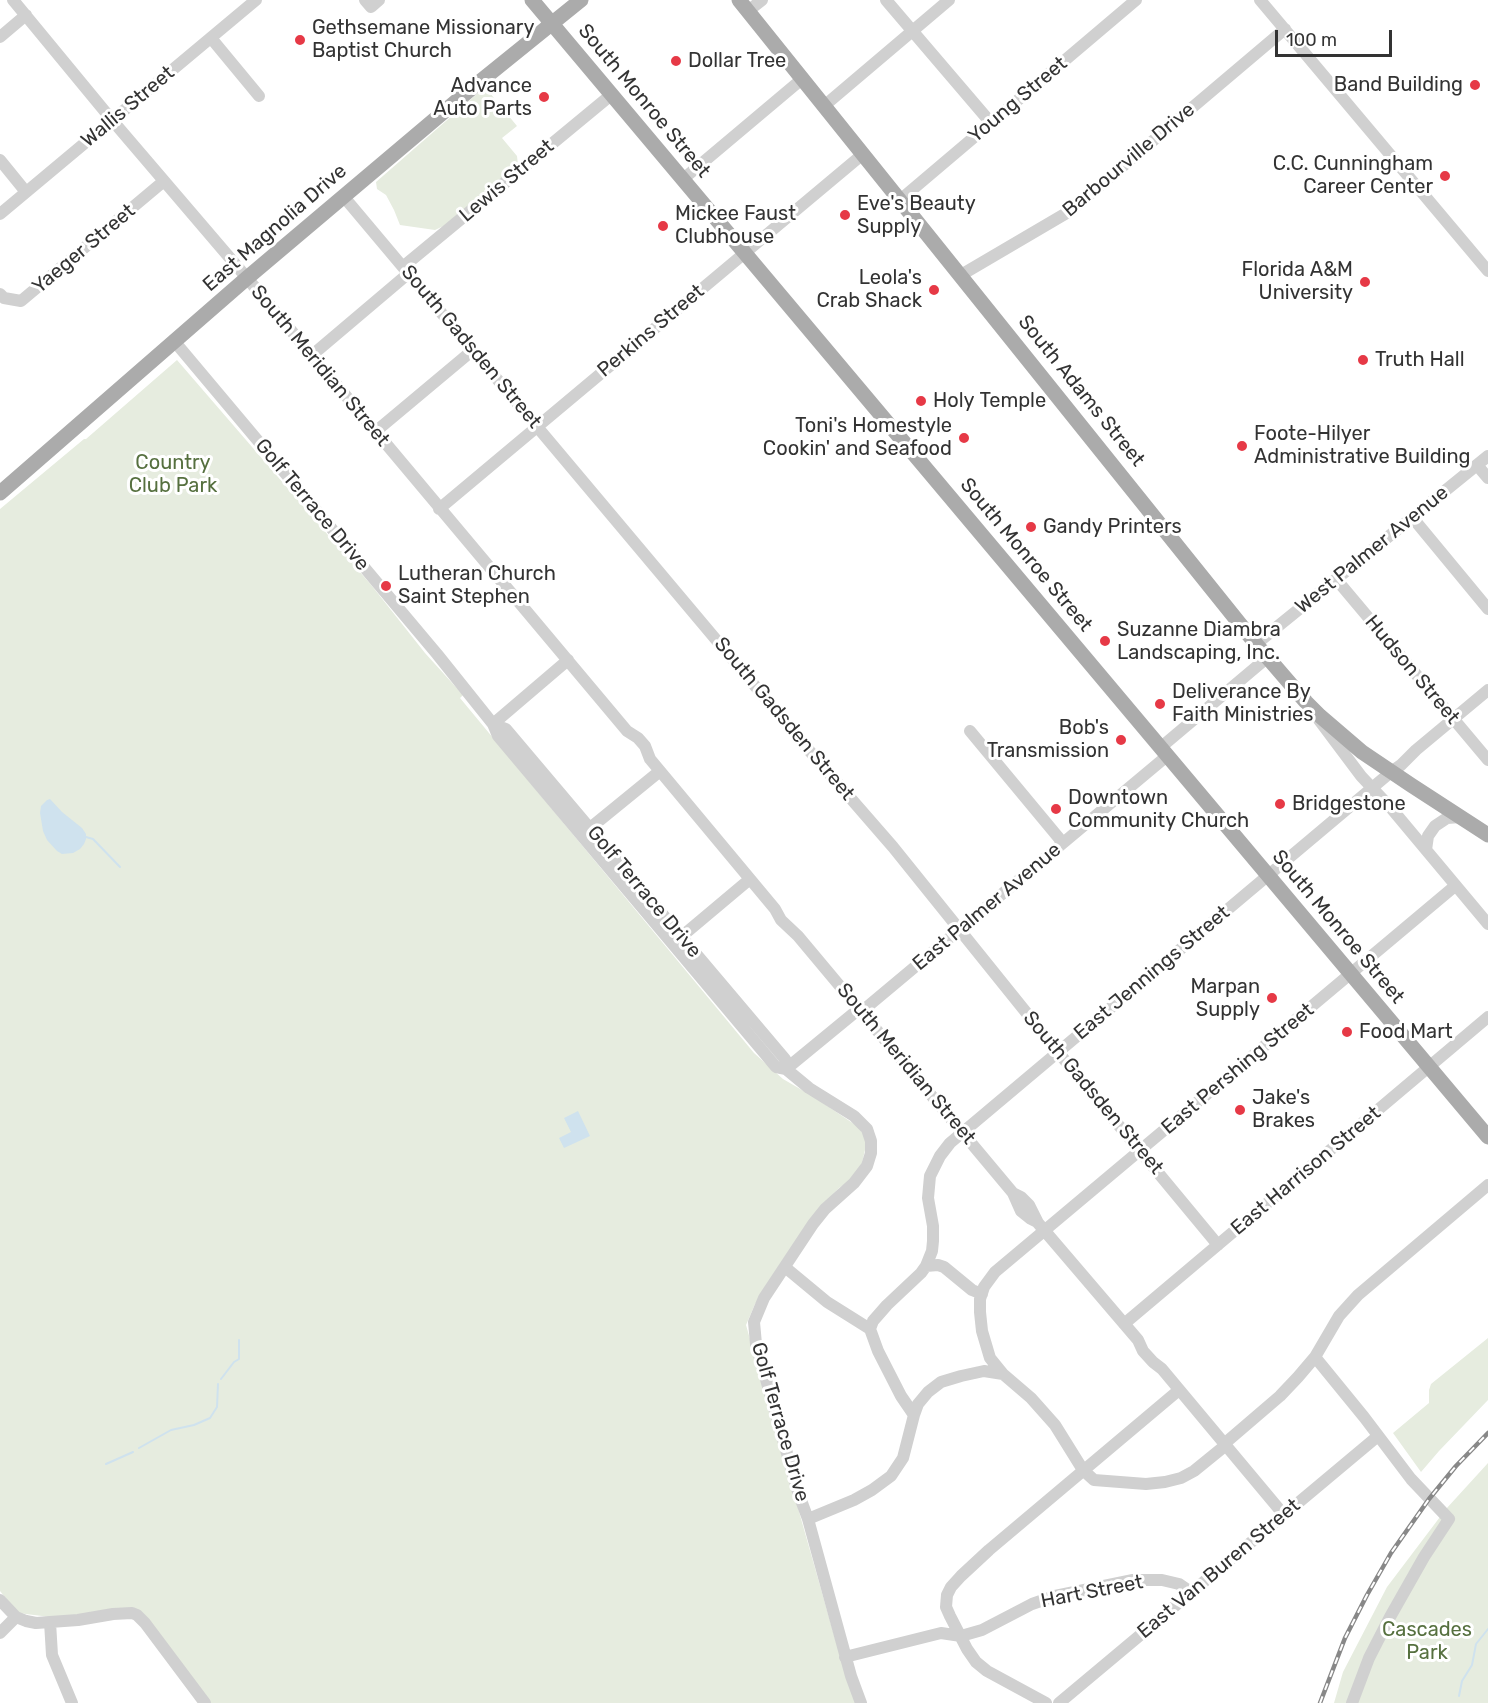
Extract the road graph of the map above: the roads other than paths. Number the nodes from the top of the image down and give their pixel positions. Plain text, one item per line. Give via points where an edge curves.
1 (13, 0) edge
2 (256, 0) edge
3 (532, 0) edge
4 (581, 0) edge
5 (762, 0) edge
6 (886, 0) edge
7 (949, 0) edge
8 (1136, 0) edge
9 (1260, 0) edge
10 (744, 6) edge
11 (26, 15) junction
12 (553, 24) junction
13 (1285, 29) junction
14 (912, 31) junction
15 (0, 37) edge
16 (211, 38) junction
17 (802, 79) junction
18 (611, 95) junction
19 (260, 96) dead end
20 (824, 106) junction
21 (112, 120) junction
22 (991, 123) junction
23 (863, 154) junction
24 (0, 160) edge
25 (682, 180) junction
26 (164, 181) junction
27 (26, 192) junction
28 (344, 197) junction
29 (900, 200) junction
30 (0, 214) edge
31 (744, 253) junction
32 (406, 270) junction
33 (1488, 271) edge
34 (961, 275) junction
35 (247, 278) junction
36 (0, 294) edge
37 (175, 342) junction
38 (473, 350) junction
39 (311, 356) junction
40 (537, 427) junction
41 (375, 432) junction
42 (1488, 456) edge
43 (1477, 465) junction
44 (1488, 478) edge
45 (0, 493) edge
46 (439, 509) junction
47 (1412, 517) junction
48 (1336, 579) junction
49 (1488, 609) edge
50 (1257, 644) junction
51 (1268, 657) junction
52 (568, 660) junction
53 (1488, 690) edge
54 (1306, 702) junction
55 (1453, 719) junction
56 (493, 724) junction
57 (970, 732) dead end
58 (1163, 752) junction
59 (1488, 760) edge
60 (660, 771) junction
61 (1390, 772) junction
62 (1371, 788) junction
63 (1391, 808) junction
64 (1461, 817) junction
65 (585, 832) junction
66 (1488, 835) edge
67 (1063, 843) junction
68 (1426, 850) junction
69 (1267, 876) junction
70 (750, 879) junction
71 (1455, 886) junction
72 (1488, 924) edge
73 (960, 931) junction
74 (677, 940) junction
75 (1351, 974) junction
76 (860, 1010) junction
77 (1488, 1017) edge
78 (1058, 1052) junction
79 (1429, 1067) junction
80 (786, 1069) junction
81 (963, 1132) junction
82 (1488, 1137) edge
83 (1140, 1151) junction
84 (1488, 1185) edge
85 (1041, 1226) junction
86 (1218, 1245) junction
87 (926, 1266) junction
88 (786, 1268) junction
89 (982, 1294) junction
90 (1124, 1324) junction
91 (870, 1329) junction
92 (1315, 1357) junction
93 (1002, 1374) junction
94 (1179, 1390) junction
95 (914, 1415) junction
96 (1378, 1436) junction
97 (1225, 1444) junction
98 (1083, 1470) junction
99 (1284, 1515) junction
100 (808, 1519) junction
101 (1192, 1593) junction
102 (0, 1600) edge
103 (16, 1617) junction
104 (50, 1622) junction
105 (0, 1633) edge
106 (961, 1636) junction
107 (845, 1657) junction
108 (72, 1703) edge
109 (205, 1703) edge
110 (861, 1703) edge
111 (1046, 1703) edge
112 (1059, 1703) edge
113 (1352, 1703) edge

1 - 11 street, South Meridian Street
2 - 16 street, Wallis Street
3 - 12 main road, South Monroe Street
4 - 12 main road, East Magnolia Drive
5 - 10 street
6 - 14 street
7 - 14 street
8 - 22 street, Young Street
9 - 13 street
10 - 17 main road, South Adams Street
11 - 15 street
11 - 21 street, South Meridian Street
12 - 18 main road, South Monroe Street
12 - 28 main road, East Magnolia Drive
13 - 33 street
13 - 34 street, Barbourville Drive via 1070,211
14 - 20 street
14 - 22 street
16 - 19 street
16 - 21 street, Wallis Street
17 - 20 main road, South Adams Street
17 - 25 street
18 - 25 main road, South Monroe Street
18 - 32 street, Lewis Street
20 - 23 main road, South Adams Street
21 - 26 street, South Meridian Street
21 - 27 street, Wallis Street
22 - 29 street, Young Street
23 - 29 main road, South Adams Street
23 - 31 street, Perkins Street
24 - 27 street
25 - 31 main road, South Monroe Street
26 - 35 street, South Meridian Street
26 - 36 street, Yaeger Street via 21,301
27 - 30 street, Wallis Street
28 - 32 street, South Gadsden Street
28 - 35 main road, East Magnolia Drive
29 - 34 main road, South Adams Street
31 - 40 street, Perkins Street
31 - 58 main road, South Monroe Street
32 - 38 street, South Gadsden Street
32 - 39 street, Lewis Street
34 - 50 main road, South Adams Street
35 - 37 main road, East Magnolia Drive
35 - 39 street, South Meridian Street
37 - 45 main road, East Magnolia Drive
37 - 56 street, Golf Terrace Drive
38 - 40 street, South Gadsden Street
38 - 41 street
39 - 41 street, South Meridian Street
40 - 46 street, Perkins Street
40 - 73 street, South Gadsden Street
41 - 46 street, South Meridian Street
42 - 43 street, West Palmer Avenue
43 - 44 street
43 - 47 street, West Palmer Avenue
46 - 52 street, South Meridian Street
47 - 48 street, West Palmer Avenue
47 - 49 street
48 - 50 street, West Palmer Avenue
48 - 55 street, Hudson Street
50 - 51 main road, South Adams Street
51 - 54 main road, South Adams Street
51 - 58 street, East Palmer Avenue
52 - 56 street
52 - 60 street, South Meridian Street via 627,731 645,746
53 - 55 street, East Jennings Street
54 - 61 main road
54 - 62 street, South Adams Street
55 - 59 street, Hudson Street
55 - 61 street, East Jennings Street
56 - 65 street, Golf Terrace Drive via 506,729
57 - 67 street
58 - 67 street, East Palmer Avenue
58 - 69 main road, South Monroe Street
60 - 65 street
60 - 70 street, South Meridian Street
61 - 62 street, East Jennings Street
61 - 63 street
61 - 64 main road
62 - 63 street, South Adams Street
62 - 69 street, East Jennings Street
63 - 68 street, South Adams Street
64 - 66 main road
64 - 68 street via 1447,818 1435,826 1428,836
65 - 74 street, Golf Terrace Drive
67 - 73 street, East Palmer Avenue
68 - 71 street, South Adams Street
69 - 75 main road, South Monroe Street
69 - 78 street, East Jennings Street
70 - 74 street
70 - 76 street, South Meridian Street via 775,909 791,920 798,936
71 - 72 street, South Adams Street
71 - 75 street, East Pershing Street
73 - 76 street, East Palmer Avenue
73 - 78 street, South Gadsden Street
74 - 80 street, Golf Terrace Drive via 776,1067
75 - 79 main road, South Monroe Street
75 - 83 street, East Pershing Street
76 - 80 street, East Palmer Avenue
76 - 81 street, South Meridian Street
77 - 79 street, East Harrison Street
78 - 81 street, East Jennings Street
78 - 83 street, South Gadsden Street
79 - 82 main road, South Monroe Street
79 - 86 street, East Harrison Street
80 - 88 street, Golf Terrace Drive via 854,1116 867,1129 871,1141 863,1172 825,1209
81 - 85 street, South Meridian Street via 1013,1193 1029,1205
81 - 87 street, East Jennings Street via 940,1156 930,1176 928,1198 933,1241
83 - 85 street, East Pershing Street
83 - 86 street, South Gadsden Street
84 - 92 street via 1358,1294 1339,1316
85 - 89 street, East Pershing Street via 994,1272
85 - 90 street, South Meridian Street
86 - 90 street, East Harrison Street
87 - 89 street via 944,1267
87 - 91 street via 873,1321
88 - 91 street
88 - 100 street, Golf Terrace Drive via 760,1305 754,1326
89 - 93 street via 984,1344
90 - 94 street, South Meridian Street via 1149,1347
91 - 95 street via 887,1369
92 - 96 street
92 - 97 street via 1280,1396
93 - 95 street via 984,1371 941,1382 918,1404
93 - 98 street via 1043,1410
94 - 97 street, South Meridian Street
94 - 98 street
95 - 100 street via 903,1458 891,1476 854,1500
96 - 99 street, East Van Buren Street
96 - 113 street via 1449,1519 1390,1617
97 - 98 street via 1194,1471 1165,1482 1094,1480
97 - 99 street, South Meridian Street
98 - 106 street via 951,1587 946,1607
99 - 101 street, East Van Buren Street
100 - 107 street, Golf Terrace Drive
101 - 106 street, Hart Street via 1179,1584 1132,1580 1056,1596
101 - 112 street, East Van Buren Street
102 - 103 street
103 - 104 street via 36,1623
103 - 105 street
104 - 108 street via 52,1655
104 - 109 street via 137,1615
106 - 107 street via 941,1633
106 - 111 street via 976,1662 987,1671
107 - 110 street, Golf Terrace Drive

